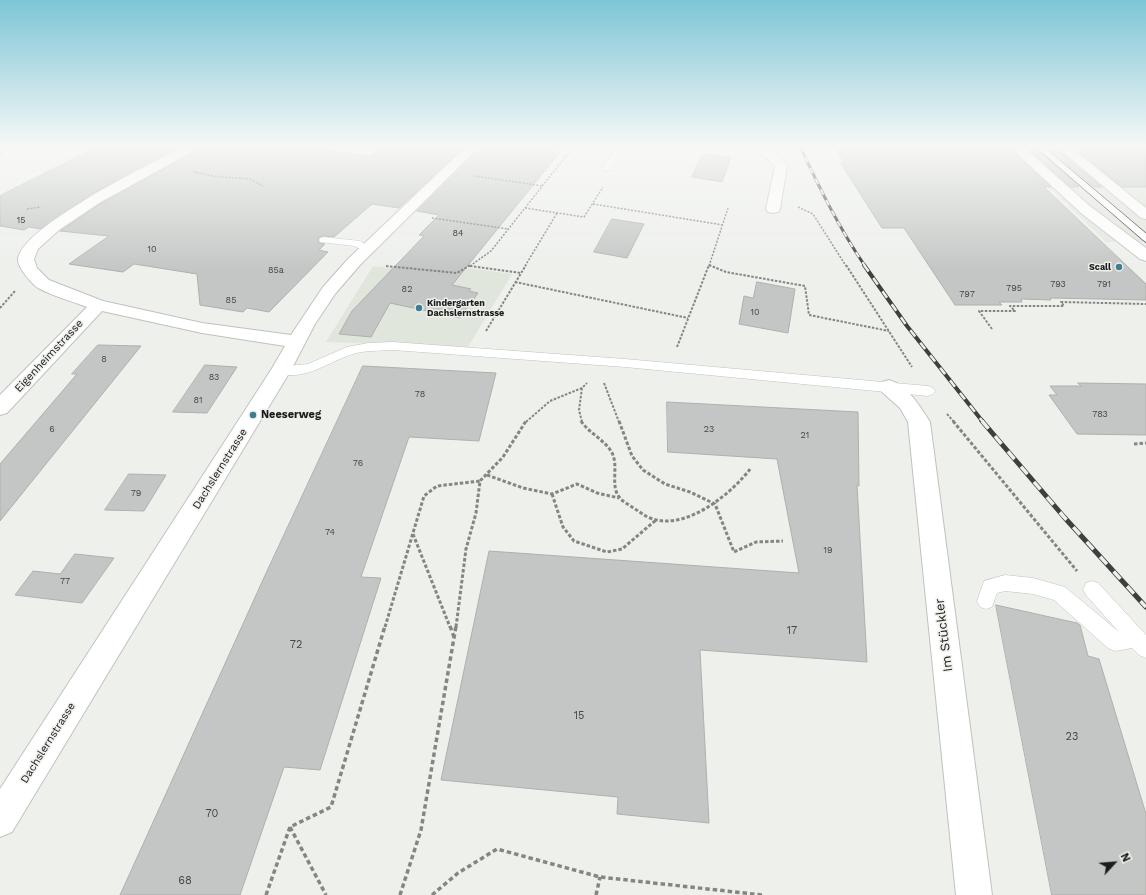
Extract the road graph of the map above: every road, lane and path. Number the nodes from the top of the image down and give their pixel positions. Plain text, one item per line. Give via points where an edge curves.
1 (117, 188) edge
2 (431, 188) edge
3 (542, 188) edge
4 (777, 188) edge
5 (1061, 188) edge
6 (1088, 188) edge
7 (1113, 188) edge
8 (526, 208) junction
9 (728, 208) dead end
10 (773, 208) dead end
11 (557, 213) junction
12 (1146, 215) edge
13 (432, 218) dead end
14 (723, 225) junction
15 (509, 229) junction
16 (1146, 238) edge
17 (324, 240) dead end
18 (367, 249) junction
19 (1146, 256) edge
20 (709, 265) junction
21 (385, 266) dead end
22 (469, 266) junction
23 (521, 273) junction
24 (515, 282) junction
25 (15, 290) dead end
26 (1146, 304) edge
27 (98, 305) junction
28 (0, 308) edge
29 (688, 318) junction
30 (992, 329) dead end
31 (889, 331) dead end
32 (296, 342) junction
33 (473, 352) junction
34 (601, 367) junction
35 (670, 367) junction
36 (281, 370) junction
37 (889, 387) junction
38 (582, 388) junction
39 (928, 391) dead end
40 (0, 408) edge
41 (1146, 443) edge
42 (1134, 444) dead end
43 (751, 468) dead end
44 (487, 475) junction
45 (480, 481) junction
46 (552, 494) junction
47 (620, 498) junction
48 (715, 504) junction
49 (656, 520) junction
50 (412, 534) junction
51 (783, 541) dead end
52 (1092, 589) dead end
53 (986, 601) dead end
54 (454, 639) junction
55 (1141, 644) edge
56 (0, 820) edge
57 (290, 827) junction
58 (600, 877) junction
59 (266, 895) edge
60 (326, 895) edge
61 (400, 895) edge
62 (432, 895) edge
63 (596, 895) edge
64 (762, 895) edge
65 (974, 895) edge

1 - 27 street via 54,227 31,248 26,259 29,269 43,284
2 - 18 street, Dachslernstrasse
3 - 8 path
4 - 10 street
5 - 19 street
6 - 16 lane
7 - 12 street
8 - 11 path
8 - 15 path
9 - 14 path
11 - 14 path via 584,217 593,204
11 - 23 path
13 - 15 path
14 - 20 path
15 - 22 path via 491,251
17 - 18 lane via 356,243
18 - 32 street, Dachslernstrasse via 329,291
20 - 29 path
20 - 31 path via 726,272 805,286 809,315
21 - 22 path via 457,273
22 - 23 path
23 - 24 path
24 - 29 path
24 - 33 path
25 - 28 path
26 - 30 path via 1061,302 1064,306 1010,306 1014,311 979,311
27 - 32 street via 202,328
27 - 40 street, Eigenheimstrasse
29 - 35 path
32 - 36 street, Dachslernstrasse
33 - 34 lane
33 - 36 lane via 392,346 368,347 347,351 311,368
34 - 35 lane
34 - 38 path
34 - 48 path via 632,456 643,470 665,484
35 - 37 lane
36 - 56 street, Dachslernstrasse
37 - 39 lane
37 - 65 street, Im Stückler via 907,403 918,422
38 - 44 path via 550,400 527,420 503,457
38 - 47 path via 579,412 581,419 614,457 616,485
41 - 42 path
43 - 48 path via 739,484
44 - 45 path
44 - 46 path via 523,488
45 - 50 path via 437,486 424,496
45 - 54 path via 476,513 466,548
46 - 47 path via 577,484 597,493
46 - 49 path via 563,527 574,541 608,552 622,549
47 - 49 path via 639,512
48 - 49 path via 700,513 675,520
48 - 51 path via 734,552 756,542
50 - 54 path
50 - 57 path via 331,807
52 - 55 lane
53 - 55 lane via 990,587 1005,583 1059,593 1115,642
54 - 61 path via 421,830
57 - 59 path
57 - 60 path
58 - 62 path via 497,849 458,873
58 - 63 path
58 - 64 path

